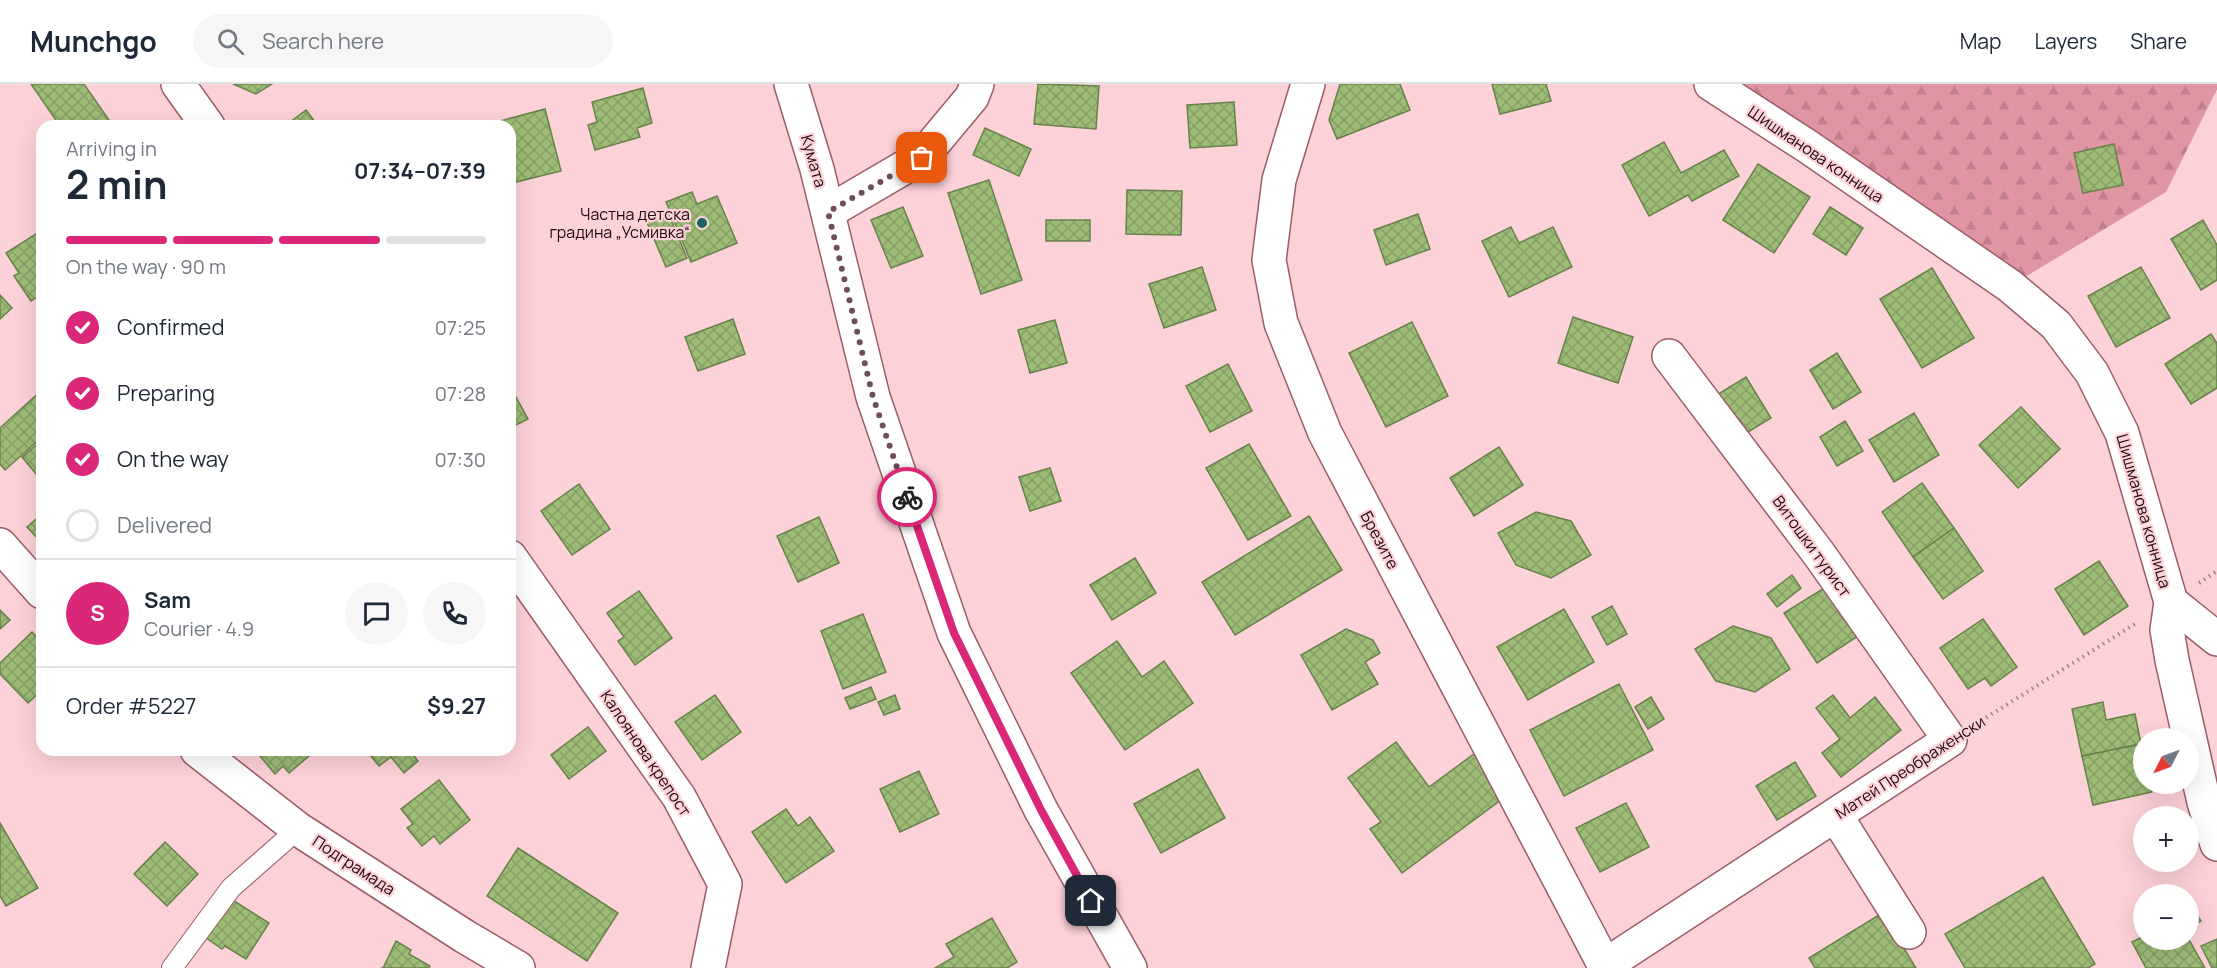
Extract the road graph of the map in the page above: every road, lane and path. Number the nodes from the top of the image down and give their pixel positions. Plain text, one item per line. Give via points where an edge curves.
1 (178, 84) edge
2 (791, 84) edge
3 (977, 84) edge
4 (1308, 84) edge
5 (1711, 84) edge
6 (204, 120) edge
7 (828, 212) junction
8 (1669, 356) dead end
9 (0, 544) edge
10 (516, 566) edge
11 (2217, 571) edge
12 (36, 585) edge
13 (2171, 602) junction
14 (2217, 639) edge
15 (1950, 740) junction
16 (205, 756) edge
17 (1836, 816) junction
18 (298, 829) junction
19 (2217, 844) edge
20 (1909, 932) dead end
21 (1605, 967) edge
22 (172, 968) edge
23 (518, 968) edge
24 (708, 968) edge
25 (1130, 968) edge

1 - 6 street
2 - 7 street, Кумата
3 - 7 street via 972,97 922,158
4 - 21 street, Брезите via 1279,180 1269,260 1281,323 1325,434
5 - 13 street, Шишманова конница via 2010,286 2056,325 2092,372 2122,433
7 - 25 street, Кумата via 873,397 954,633 1041,810
8 - 15 street, Витошки турист via 1819,555
9 - 12 street
10 - 24 street, Калоянова крепост via 679,797 725,884
11 - 13 path, Матей Преображенски
13 - 14 street
13 - 15 path, Матей Преображенски
13 - 19 street, Шишманова конница via 2167,630 2172,660
15 - 17 street, Матей Преображенски
16 - 18 street, Подграмада
17 - 20 street
17 - 21 street, Матей Преображенски
18 - 22 lane via 231,888
18 - 23 street, Подграмада

